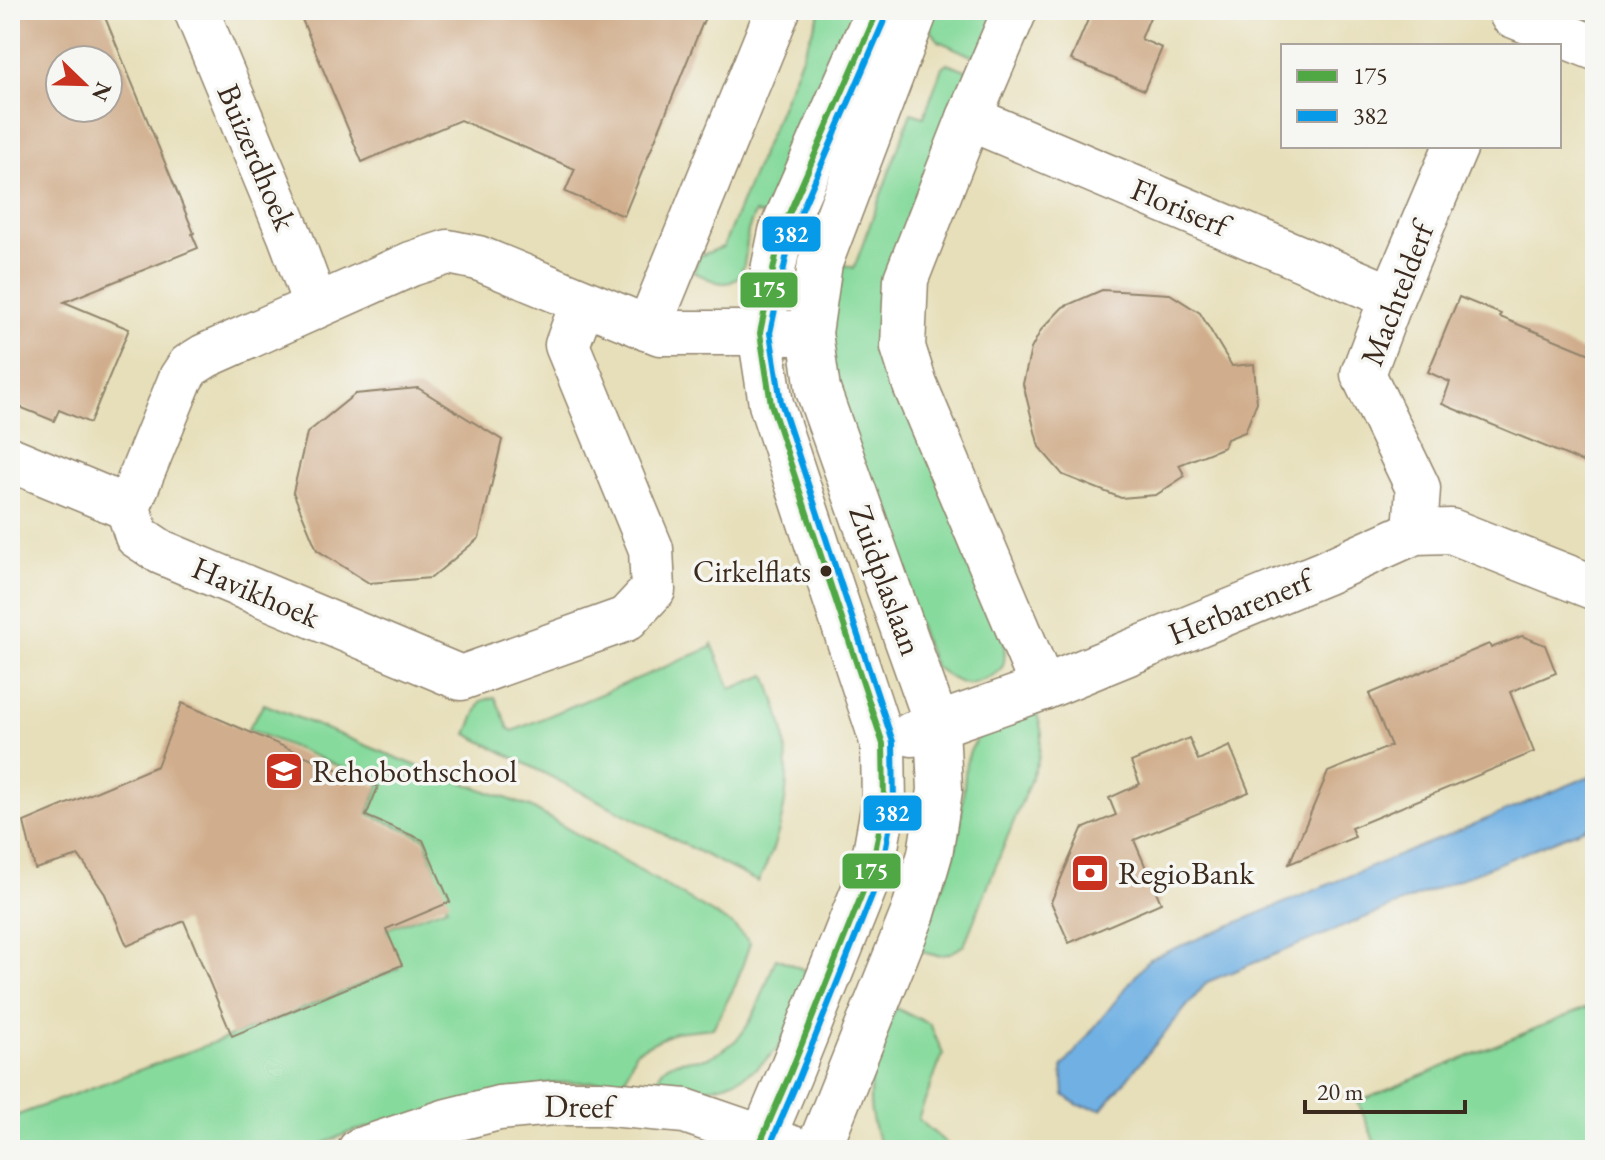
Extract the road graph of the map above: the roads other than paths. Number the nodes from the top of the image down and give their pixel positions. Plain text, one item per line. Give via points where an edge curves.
1 (196, 10) edge
2 (778, 10) edge
3 (878, 10) edge
4 (916, 10) edge
5 (1015, 10) edge
6 (1508, 24) edge
7 (1595, 48) edge
8 (969, 118) junction
9 (1455, 148) edge
10 (1392, 297) junction
11 (583, 302) junction
12 (316, 306) junction
13 (648, 329) junction
14 (760, 333) junction
15 (810, 333) junction
16 (10, 459) edge
17 (128, 508) junction
18 (1415, 532) junction
19 (1595, 588) edge
20 (1043, 688) junction
21 (937, 725) junction
22 (883, 744) junction
23 (772, 1146) edge
24 (360, 1150) edge
25 (818, 1150) edge

1 - 12 street, Buizerdhoek
2 - 13 street
3 - 14 street, Zuidplaslaan via 781,232
4 - 15 street, Zuidplaslaan via 820,263
5 - 8 street
6 - 7 street
8 - 10 street, Floriserf
8 - 20 street via 906,279 903,347
9 - 10 street, Machtelderf
10 - 18 street, Machtelderf via 1363,374 1418,488
11 - 12 street via 478,258 448,252
11 - 13 street
11 - 17 street, Havikhoek via 567,345 651,549 653,590 626,619 461,678 161,552 137,536
12 - 17 street via 189,366
13 - 14 street
14 - 15 street
14 - 22 street, Zuidplaslaan via 771,404
15 - 21 street, Zuidplaslaan via 818,390
16 - 17 street
18 - 19 street, Herbarenerf via 1451,531
18 - 20 street, Herbarenerf
20 - 21 street, Herbarenerf
21 - 22 street, Herbarenerf
21 - 25 street, Zuidplaslaan via 940,790 930,854 913,913
22 - 23 street, Zuidplaslaan via 884,803 872,869 801,1048
23 - 24 street, Dreef via 685,1111 553,1103 499,1108

